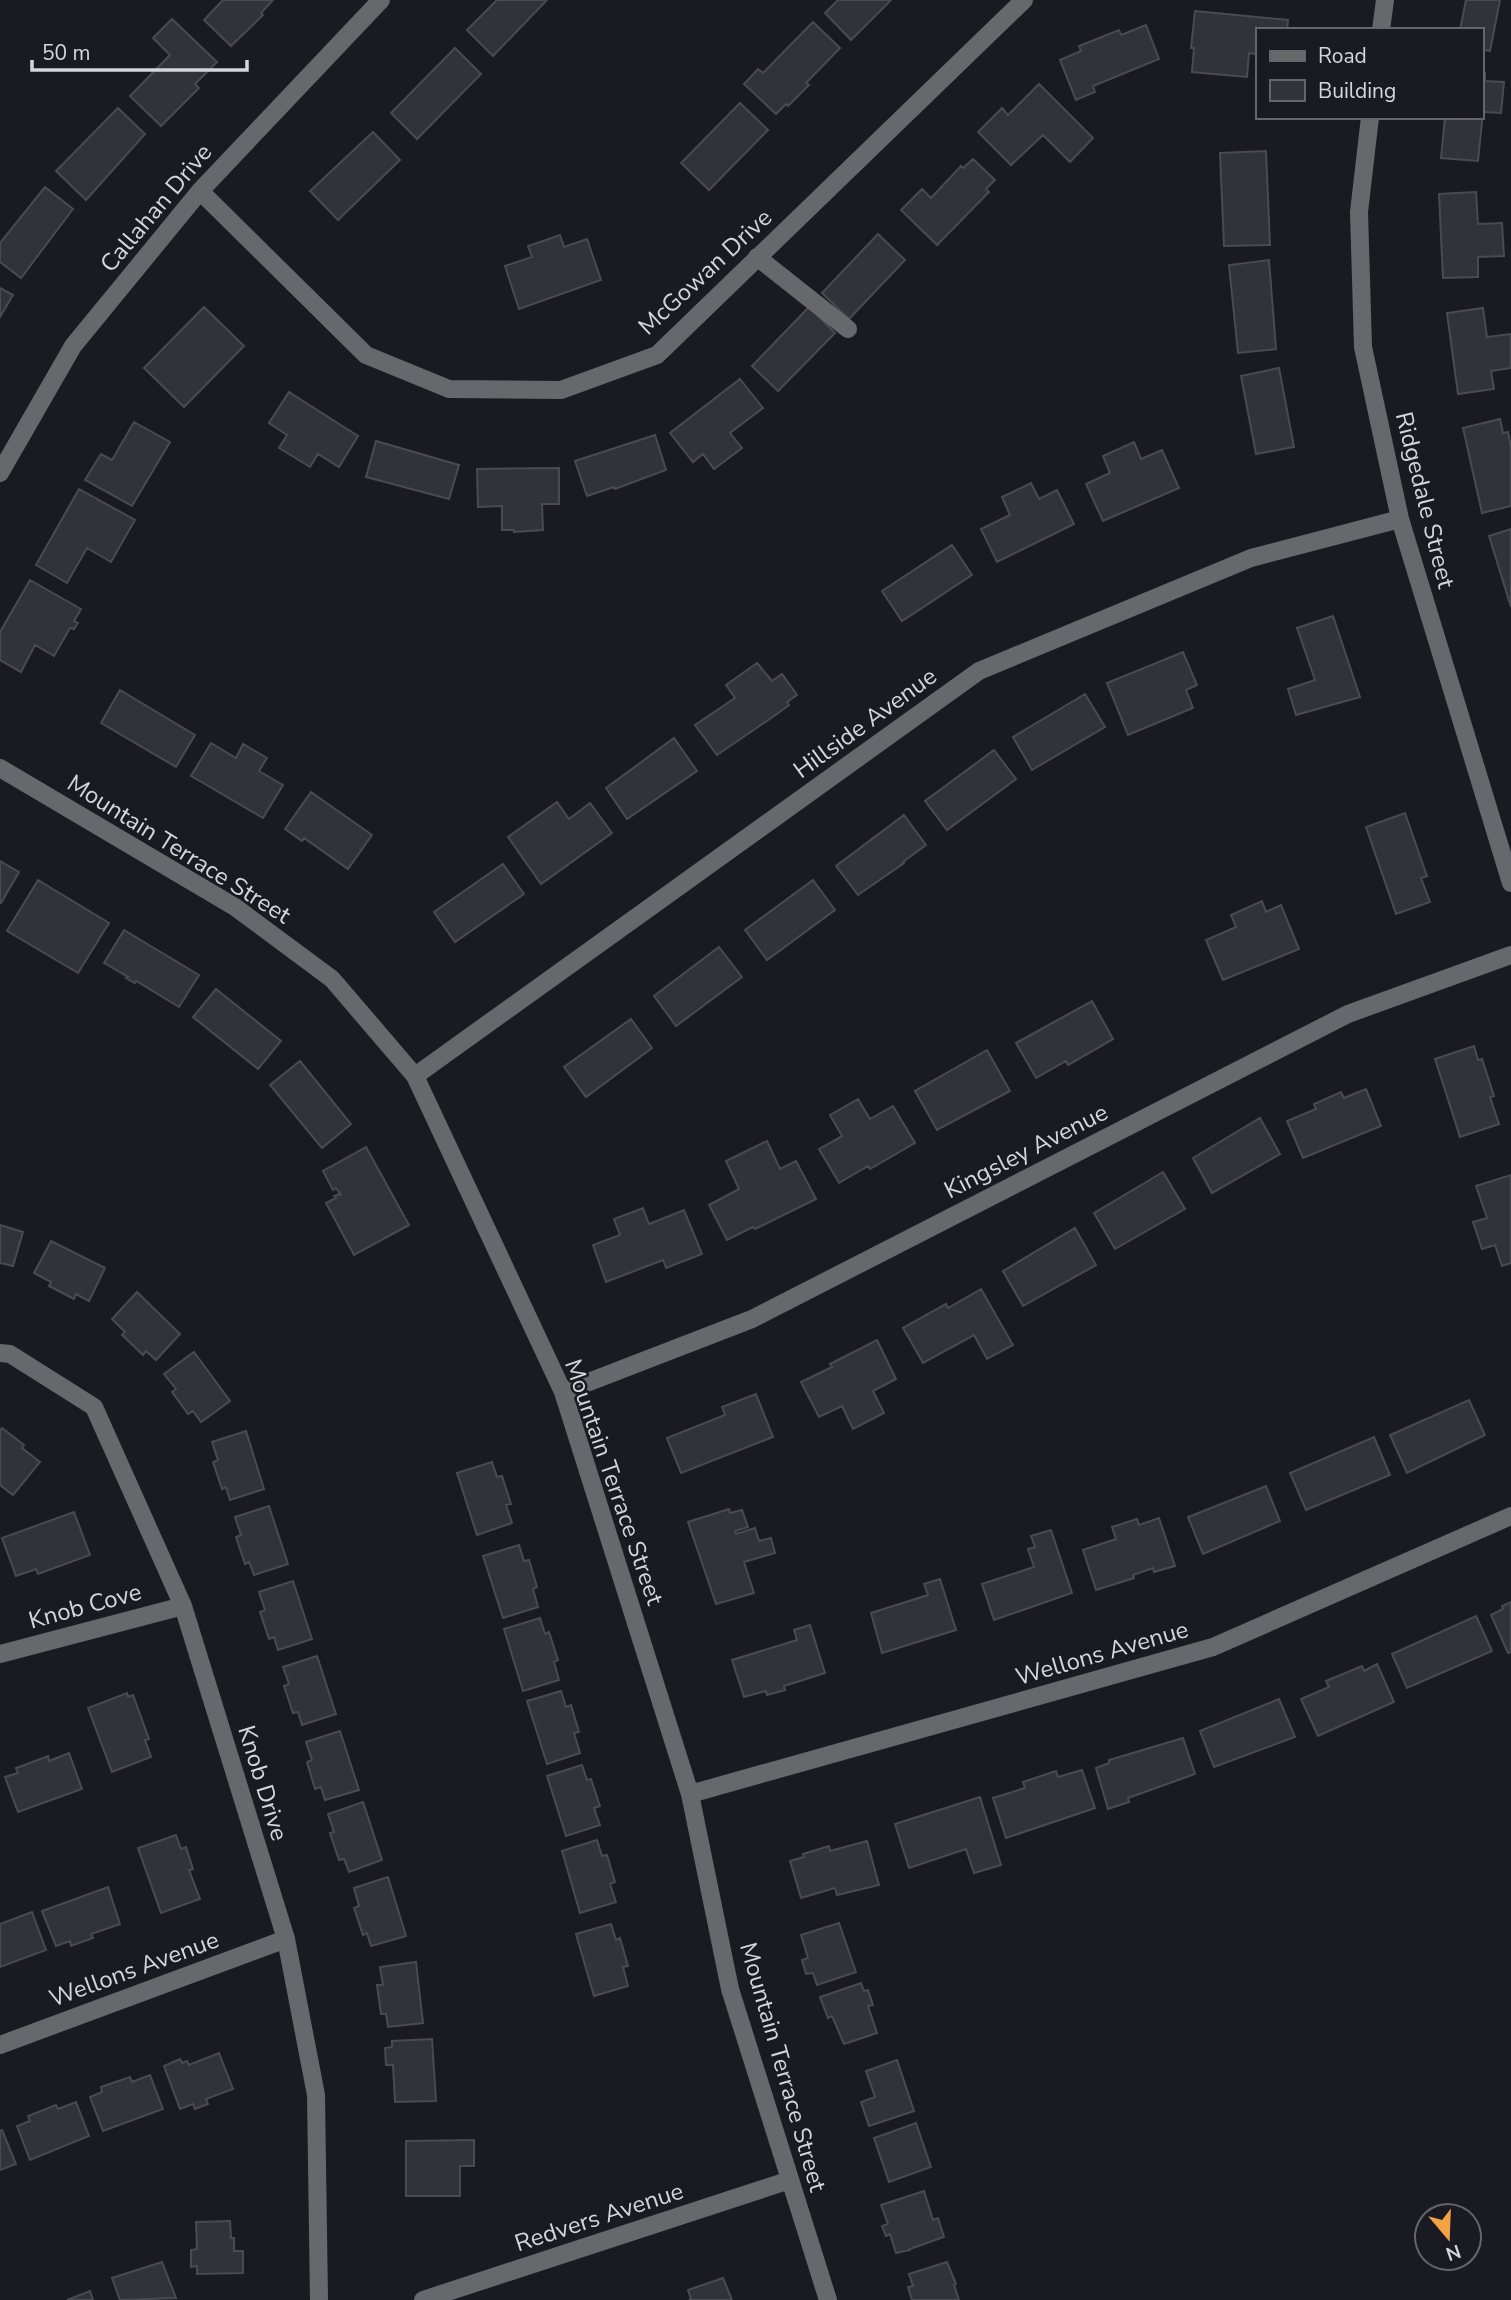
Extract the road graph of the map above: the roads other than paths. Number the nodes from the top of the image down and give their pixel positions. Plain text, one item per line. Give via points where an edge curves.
1 (381, 0) edge
2 (1024, 0) edge
3 (1384, 0) edge
4 (1381, 28) edge
5 (1370, 119) edge
6 (200, 191) junction
7 (757, 257) junction
8 (848, 329) dead end
9 (0, 473) edge
10 (1400, 519) junction
11 (0, 768) edge
12 (1511, 883) edge
13 (1511, 955) edge
14 (415, 1076) junction
15 (0, 1353) edge
16 (563, 1392) junction
17 (1511, 1516) edge
18 (183, 1606) junction
19 (0, 1654) edge
20 (690, 1794) junction
21 (286, 1939) junction
22 (0, 2045) edge
23 (790, 2180) junction
24 (319, 2300) edge
25 (423, 2300) edge
26 (828, 2300) edge

1 - 6 street, Callahan Drive
2 - 7 street, McGowan Drive
3 - 4 street
5 - 10 street, Ridgedale Street via 1359,212 1363,346
6 - 7 street, McGowan Drive via 366,355 449,389 561,390 657,355
6 - 9 street, Callahan Drive via 73,346
7 - 8 street
10 - 12 street, Ridgedale Street
10 - 14 street, Hillside Avenue via 1251,558 979,671
11 - 14 street, Mountain Terrace Street via 235,907 331,979
13 - 16 street, Kingsley Avenue via 1348,1014 752,1319
14 - 16 street, Mountain Terrace Street
15 - 18 street, Knob Drive via 10,1354 94,1407
16 - 20 street, Mountain Terrace Street
17 - 20 street, Wellons Avenue via 1213,1647
18 - 19 street, Knob Cove
18 - 21 street, Knob Drive
20 - 23 street, Mountain Terrace Street via 730,1989
21 - 22 street, Wellons Avenue
21 - 24 street, Knob Drive via 316,2095
23 - 25 street, Redvers Avenue
23 - 26 street, Mountain Terrace Street

